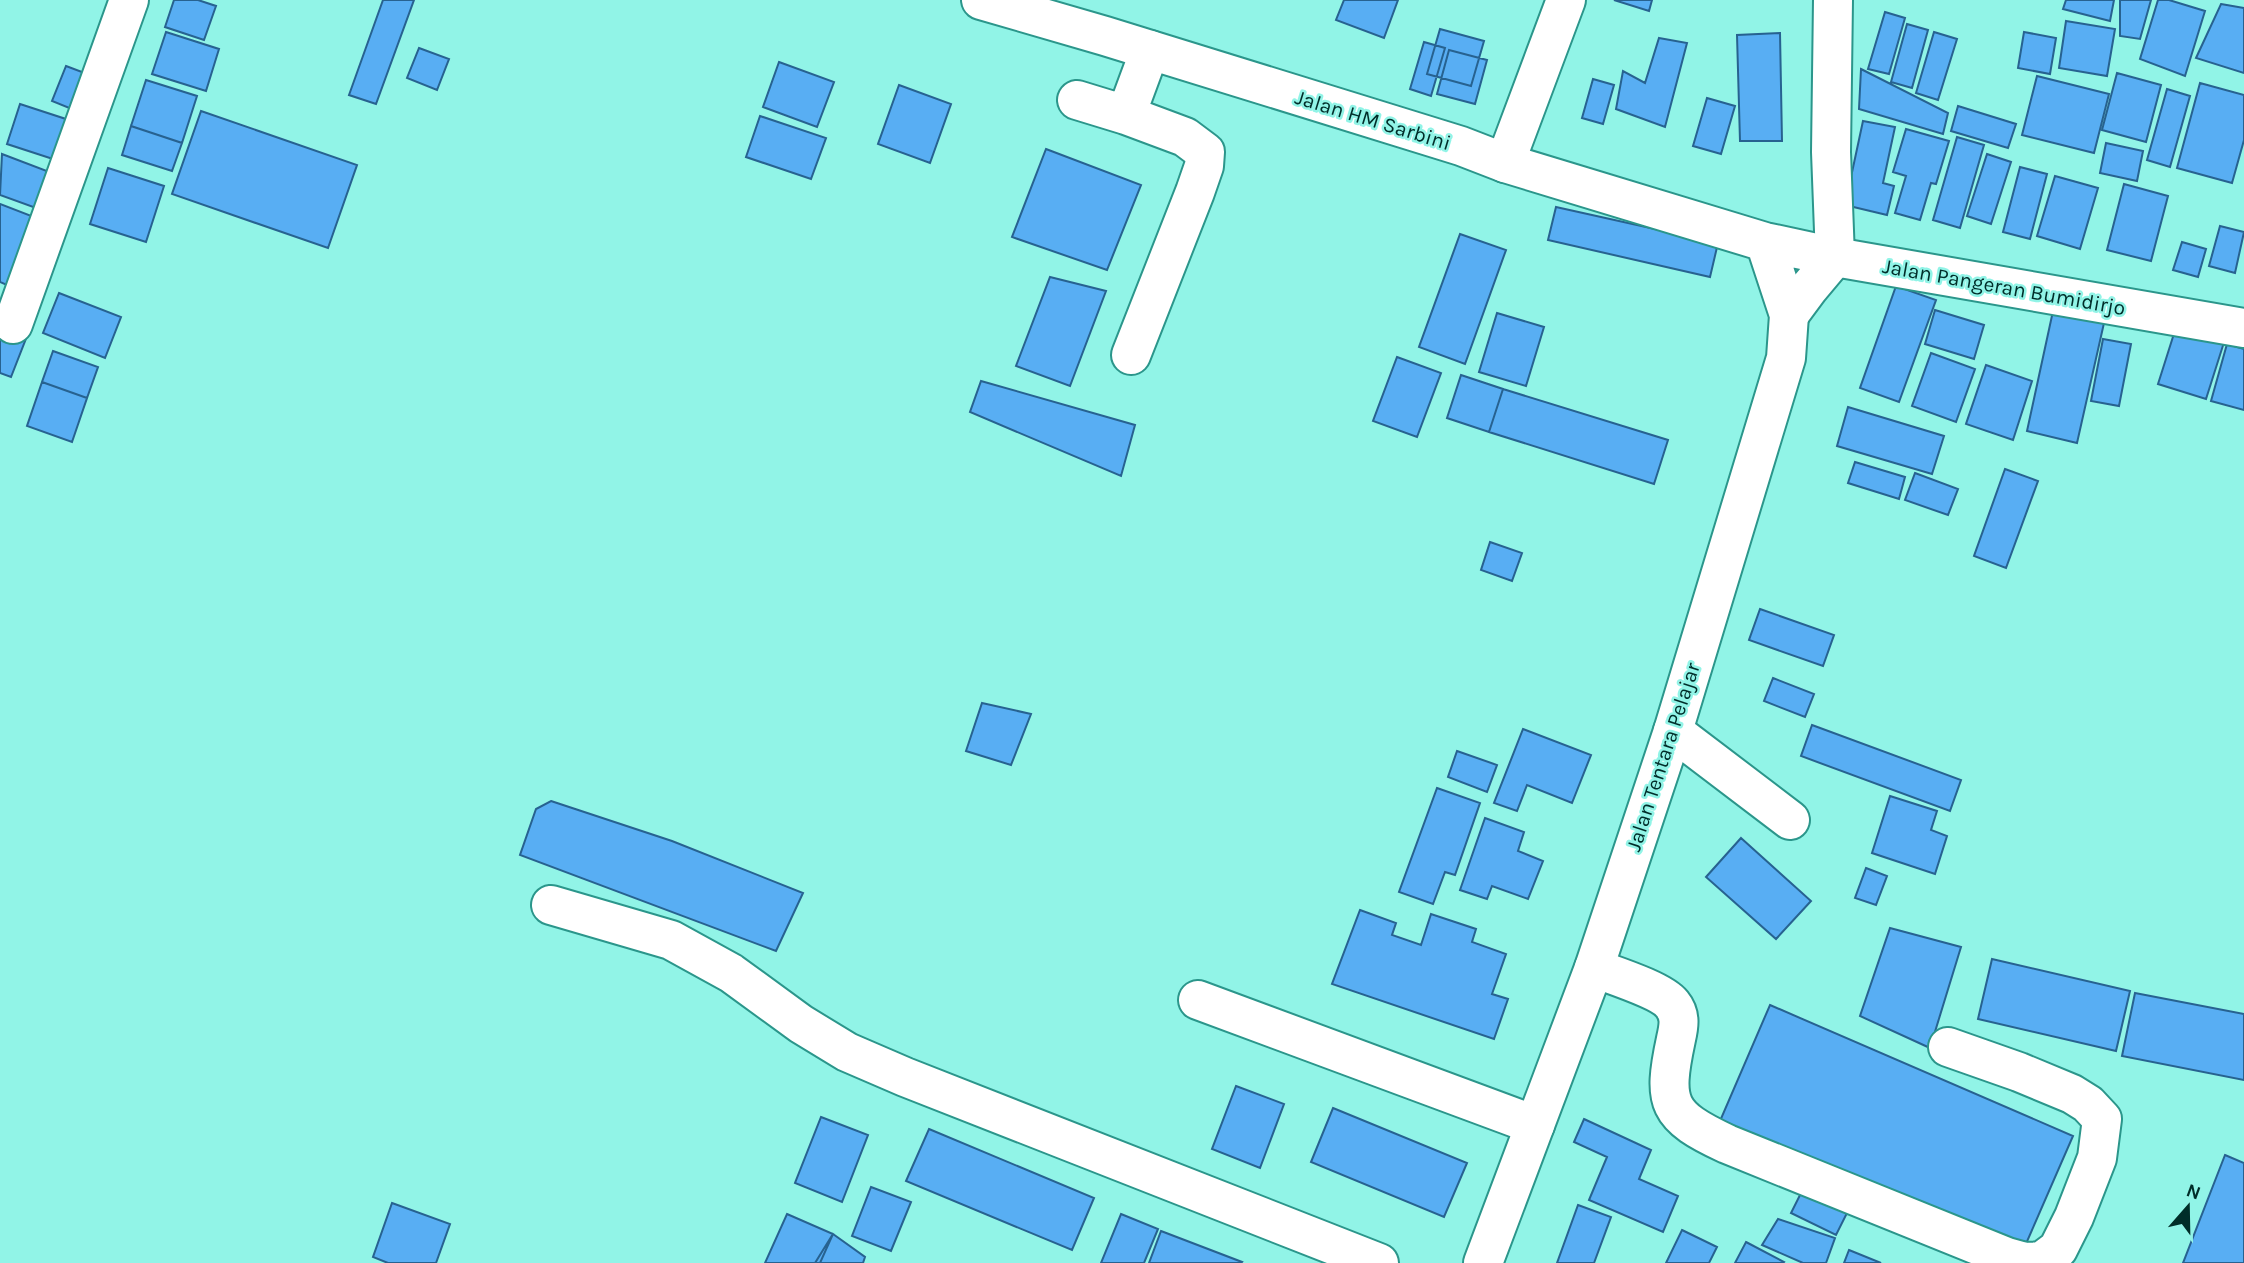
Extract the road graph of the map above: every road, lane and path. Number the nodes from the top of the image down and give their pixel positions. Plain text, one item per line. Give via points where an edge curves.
1 (129, 0) edge
2 (981, 0) edge
3 (1566, 0) edge
4 (1833, 0) edge
5 (1150, 50) junction
6 (1077, 100) dead end
7 (1126, 115) junction
8 (1504, 163) junction
9 (1765, 242) junction
10 (1835, 257) junction
11 (1789, 315) junction
12 (13, 324) dead end
13 (2244, 328) edge
14 (1130, 355) dead end
15 (1673, 731) junction
16 (1790, 820) dead end
17 (551, 905) dead end
18 (1594, 968) junction
19 (1198, 1000) dead end
20 (1948, 1047) dead end
21 (1535, 1125) junction
22 (1379, 1263) edge
23 (1483, 1263) edge

1 - 12 main road
2 - 5 main road, Jalan HM Sarbini
3 - 8 main road
4 - 10 main road
5 - 7 main road
5 - 8 main road, Jalan HM Sarbini
6 - 7 main road
7 - 14 main road via 1185,137 1205,152 1204,166
8 - 9 main road, Jalan HM Sarbini
9 - 10 main road, Jalan Pangeran Bumidirjo
9 - 11 main road, Jalan Tentara Pelajar
10 - 11 main road
10 - 13 main road, Jalan Pangeran Bumidirjo
11 - 15 main road, Jalan Tentara Pelajar via 1786,358
15 - 16 main road
15 - 18 main road, Jalan Tentara Pelajar
17 - 22 main road via 671,940 730,973 847,1052
18 - 20 main road via 1670,1001 1678,1013 1669,1097 1679,1115 1698,1130 2007,1257 2042,1261 2058,1249 2074,1217 2097,1158 2102,1119 2072,1094
18 - 21 main road, Jalan Tentara Pelajar
19 - 21 main road
21 - 23 main road, Jalan Tentara Pelajar

